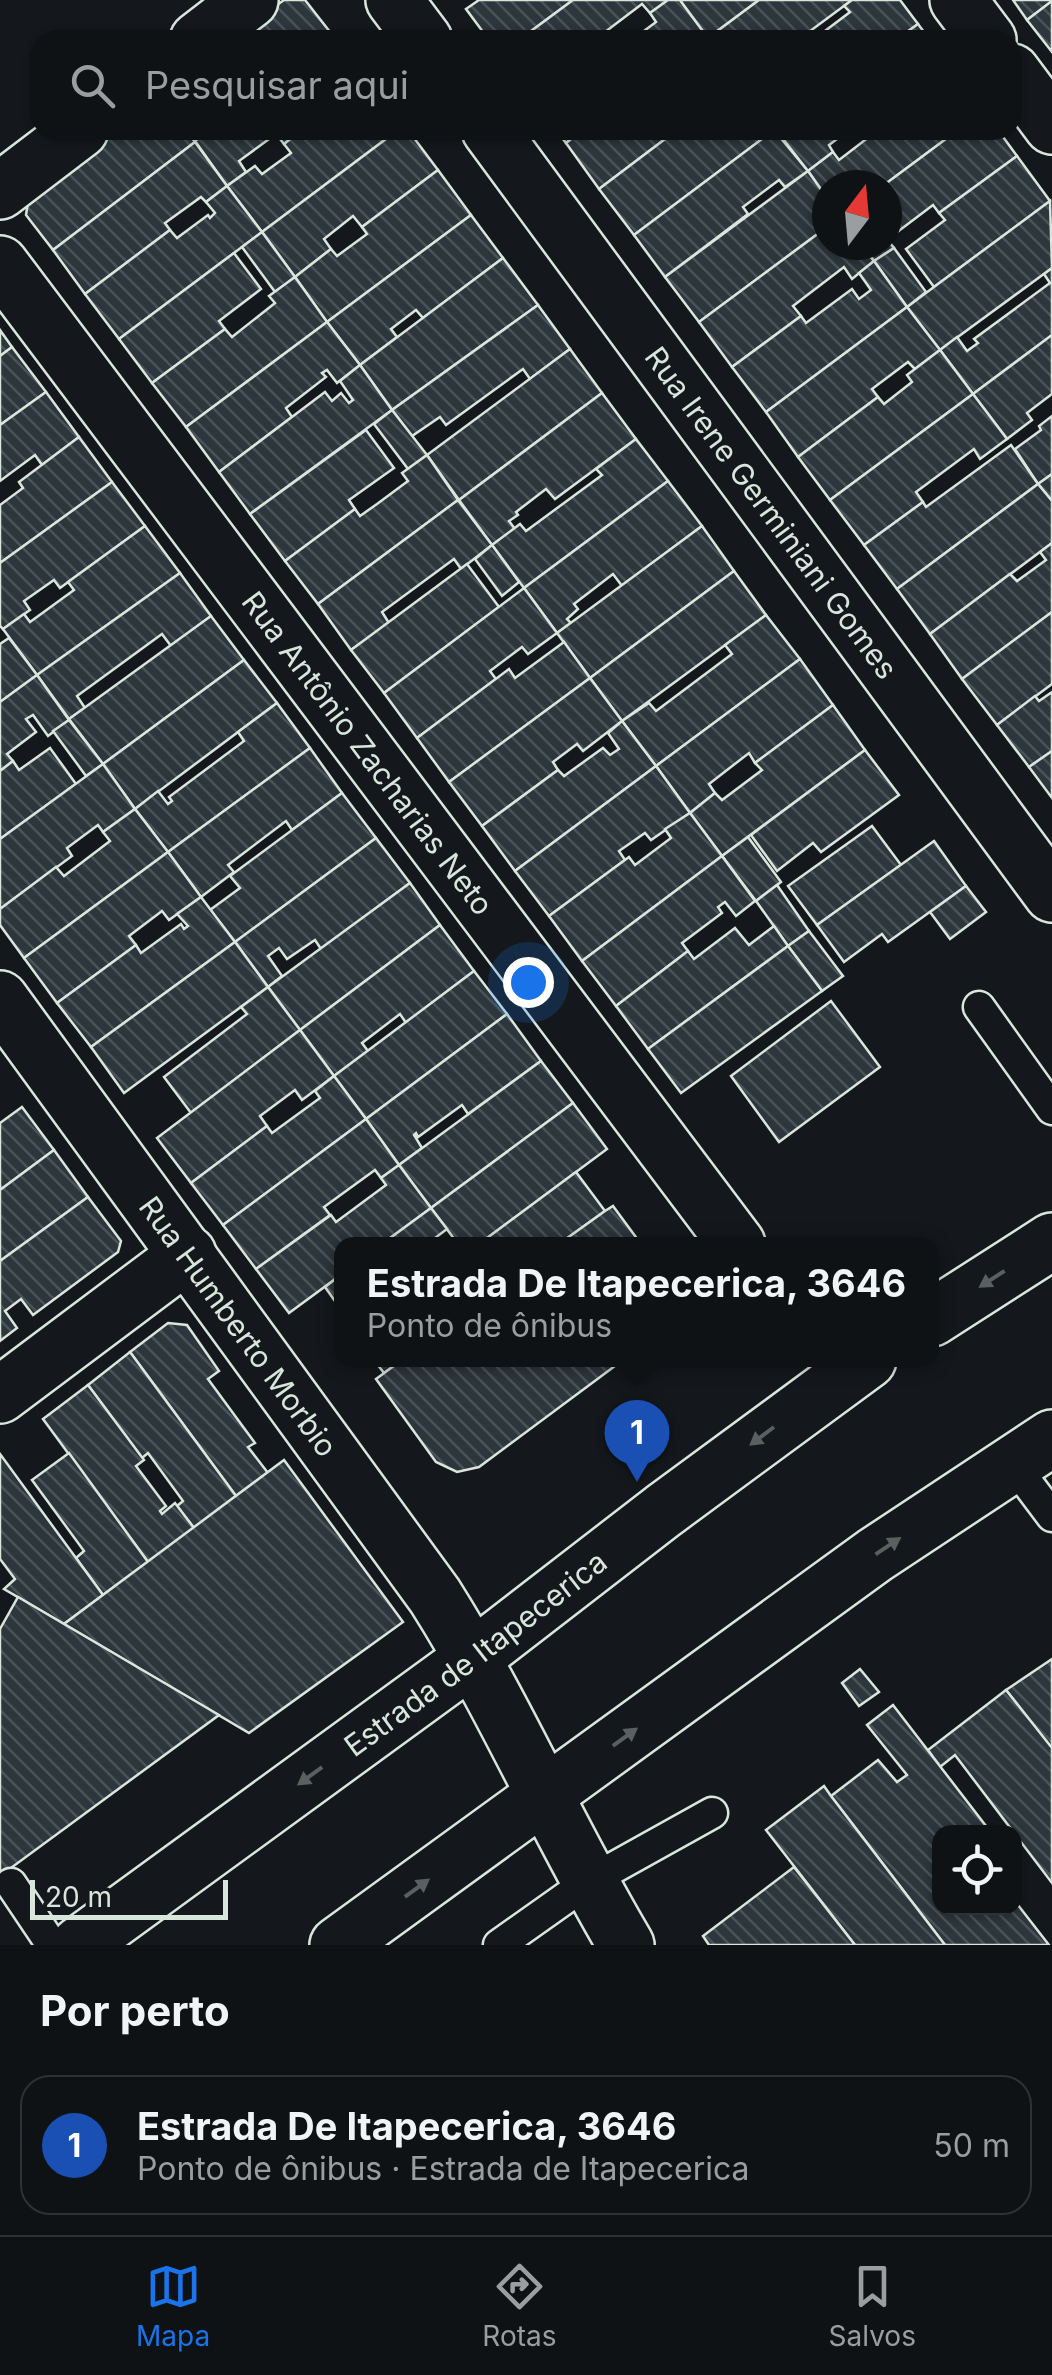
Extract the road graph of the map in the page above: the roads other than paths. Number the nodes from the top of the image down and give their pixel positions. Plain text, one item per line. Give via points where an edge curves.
1 (250, 0) edge
2 (394, 0) edge
3 (958, 0) edge
4 (211, 30) edge
5 (416, 30) edge
6 (980, 30) edge
7 (1022, 86) edge
8 (1052, 126) edge
9 (67, 140) edge
10 (497, 140) edge
11 (0, 191) edge
12 (0, 264) edge
13 (1046, 874) edge
14 (0, 999) edge
15 (978, 1007) dead end
16 (1052, 1109) edge
17 (733, 1237) edge
18 (1052, 1240) edge
19 (188, 1254) junction
20 (939, 1313) edge
21 (843, 1367) edge
22 (0, 1396) edge
23 (1032, 1451) edge
24 (1052, 1516) edge
25 (474, 1657) junction
26 (546, 1794) junction
27 (712, 1813) dead end
28 (588, 1882) junction
29 (11, 1884) dead end
30 (52, 1945) edge
31 (79, 1945) edge
32 (338, 1945) edge
33 (499, 1945) edge
34 (626, 1945) edge

1 - 4 street
2 - 5 street
3 - 6 street
7 - 8 street
9 - 11 street
10 - 13 street, Rua Irene Germiniani Gomes
12 - 17 street, Rua Antônio Zacharias Neto
14 - 19 street, Rua Humberto Morbio
15 - 16 lane
18 -> 20 street
19 - 22 street
19 - 25 street, Rua Humberto Morbio
21 -> 25 street, Estrada de Itapecerica
23 - 24 lane
26 -> 23 street via 875,1554
25 - 26 street, Rua Humberto Morbio
25 -> 31 street, Estrada de Itapecerica
26 - 28 street, Rua Humberto Morbio
32 -> 26 street
27 - 28 lane
28 - 33 lane
28 - 34 street, Rua Humberto Morbio
29 - 30 lane

